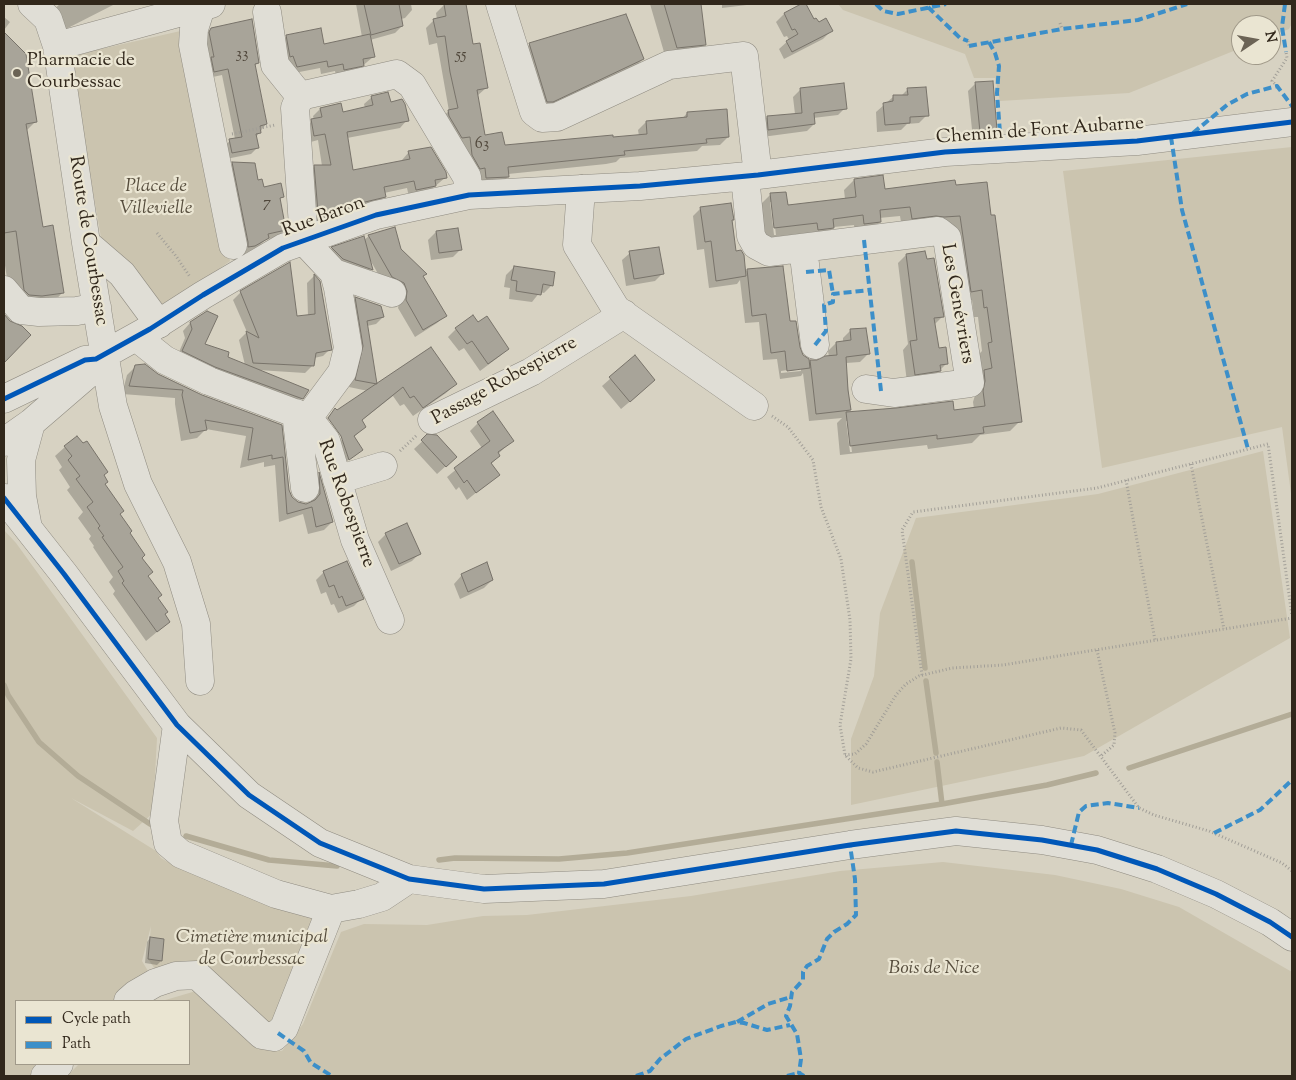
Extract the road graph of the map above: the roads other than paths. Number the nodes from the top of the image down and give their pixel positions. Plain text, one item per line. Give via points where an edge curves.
1 (32, 4) edge
2 (206, 4) edge
3 (500, 4) edge
4 (267, 12) dead end
5 (57, 46) junction
6 (300, 96) junction
7 (1292, 122) edge
8 (751, 176) junction
9 (640, 186) joint
10 (580, 189) junction
11 (469, 195) junction
12 (304, 241) junction
13 (86, 243) junction
14 (233, 245) dead end
15 (803, 248) junction
16 (334, 273) junction
17 (4, 286) edge
18 (392, 293) dead end
19 (97, 307) junction
20 (624, 314) junction
21 (148, 330) junction
22 (816, 344) dead end
23 (101, 356) junction
24 (866, 389) dead end
25 (4, 399) edge
26 (754, 406) road end
27 (302, 416) junction
28 (432, 420) road end
29 (31, 423) junction
30 (4, 442) edge
31 (383, 466) road end
32 (337, 480) junction
33 (305, 488) dead end
34 (4, 498) edge
35 (28, 529) junction
36 (390, 620) dead end
37 (200, 681) dead end
38 (177, 725) junction
39 (409, 878) junction
40 (331, 909) junction
41 (1292, 937) edge
42 (129, 1000) edge
43 (58, 1065) edge
44 (45, 1076) edge

1 - 5 street, Route de Courbessac via 48,19
2 - 5 street
2 - 14 street via 194,28 193,46
3 - 8 street via 534,112 542,118 557,117 669,65 744,56
4 - 6 street via 275,66
5 - 13 street, Route de Courbessac
6 - 11 street via 397,74 412,85 467,178
6 - 12 street via 295,108
7 - 8 street, Chemin de Font Aubarne via 1137,141 946,152
8 - 9 street, Chemin de Font Aubarne
8 - 15 street, Les Genévriers via 751,236 756,245 769,252
9 - 10 street, Rue Baron
10 - 11 street, Rue Baron
10 - 20 street via 578,245 616,309
11 - 12 street, Rue Baron via 376,216
12 - 16 street
12 - 21 street, Rue Baron via 283,248
13 - 19 street, Route de Courbessac
13 - 21 street via 122,274
15 - 22 street
15 - 24 street, Les Genévriers via 938,231 948,238 970,383 894,393
16 - 18 street
16 - 27 street via 348,348 342,372
17 - 19 street via 21,310 77,311
19 - 23 street, Route de Courbessac
20 - 26 street
20 - 28 street, Passage Robespierre via 531,372
21 - 23 street, Rue Baron
21 - 27 street via 165,360 209,381
23 - 25 street via 85,360
23 - 29 street via 89,373
23 - 37 street, Route de Courbessac via 138,484 177,562 196,624
27 - 32 street, Rue Robespierre via 326,441
27 - 33 street
29 - 30 street
29 - 35 street via 21,460 22,496
31 - 32 street
32 - 36 street, Rue Robespierre via 354,540
34 - 35 street
35 - 38 street
38 - 39 street via 250,795 320,843
38 - 40 street via 164,822 168,843 181,854 276,894
39 - 40 street via 382,897
39 - 41 street via 484,889 604,884 850,844 956,831 1042,840 1097,850 1157,869 1216,894
40 - 42 street via 284,1028 274,1037 262,1035 197,975 176,976 155,983
43 - 44 street

